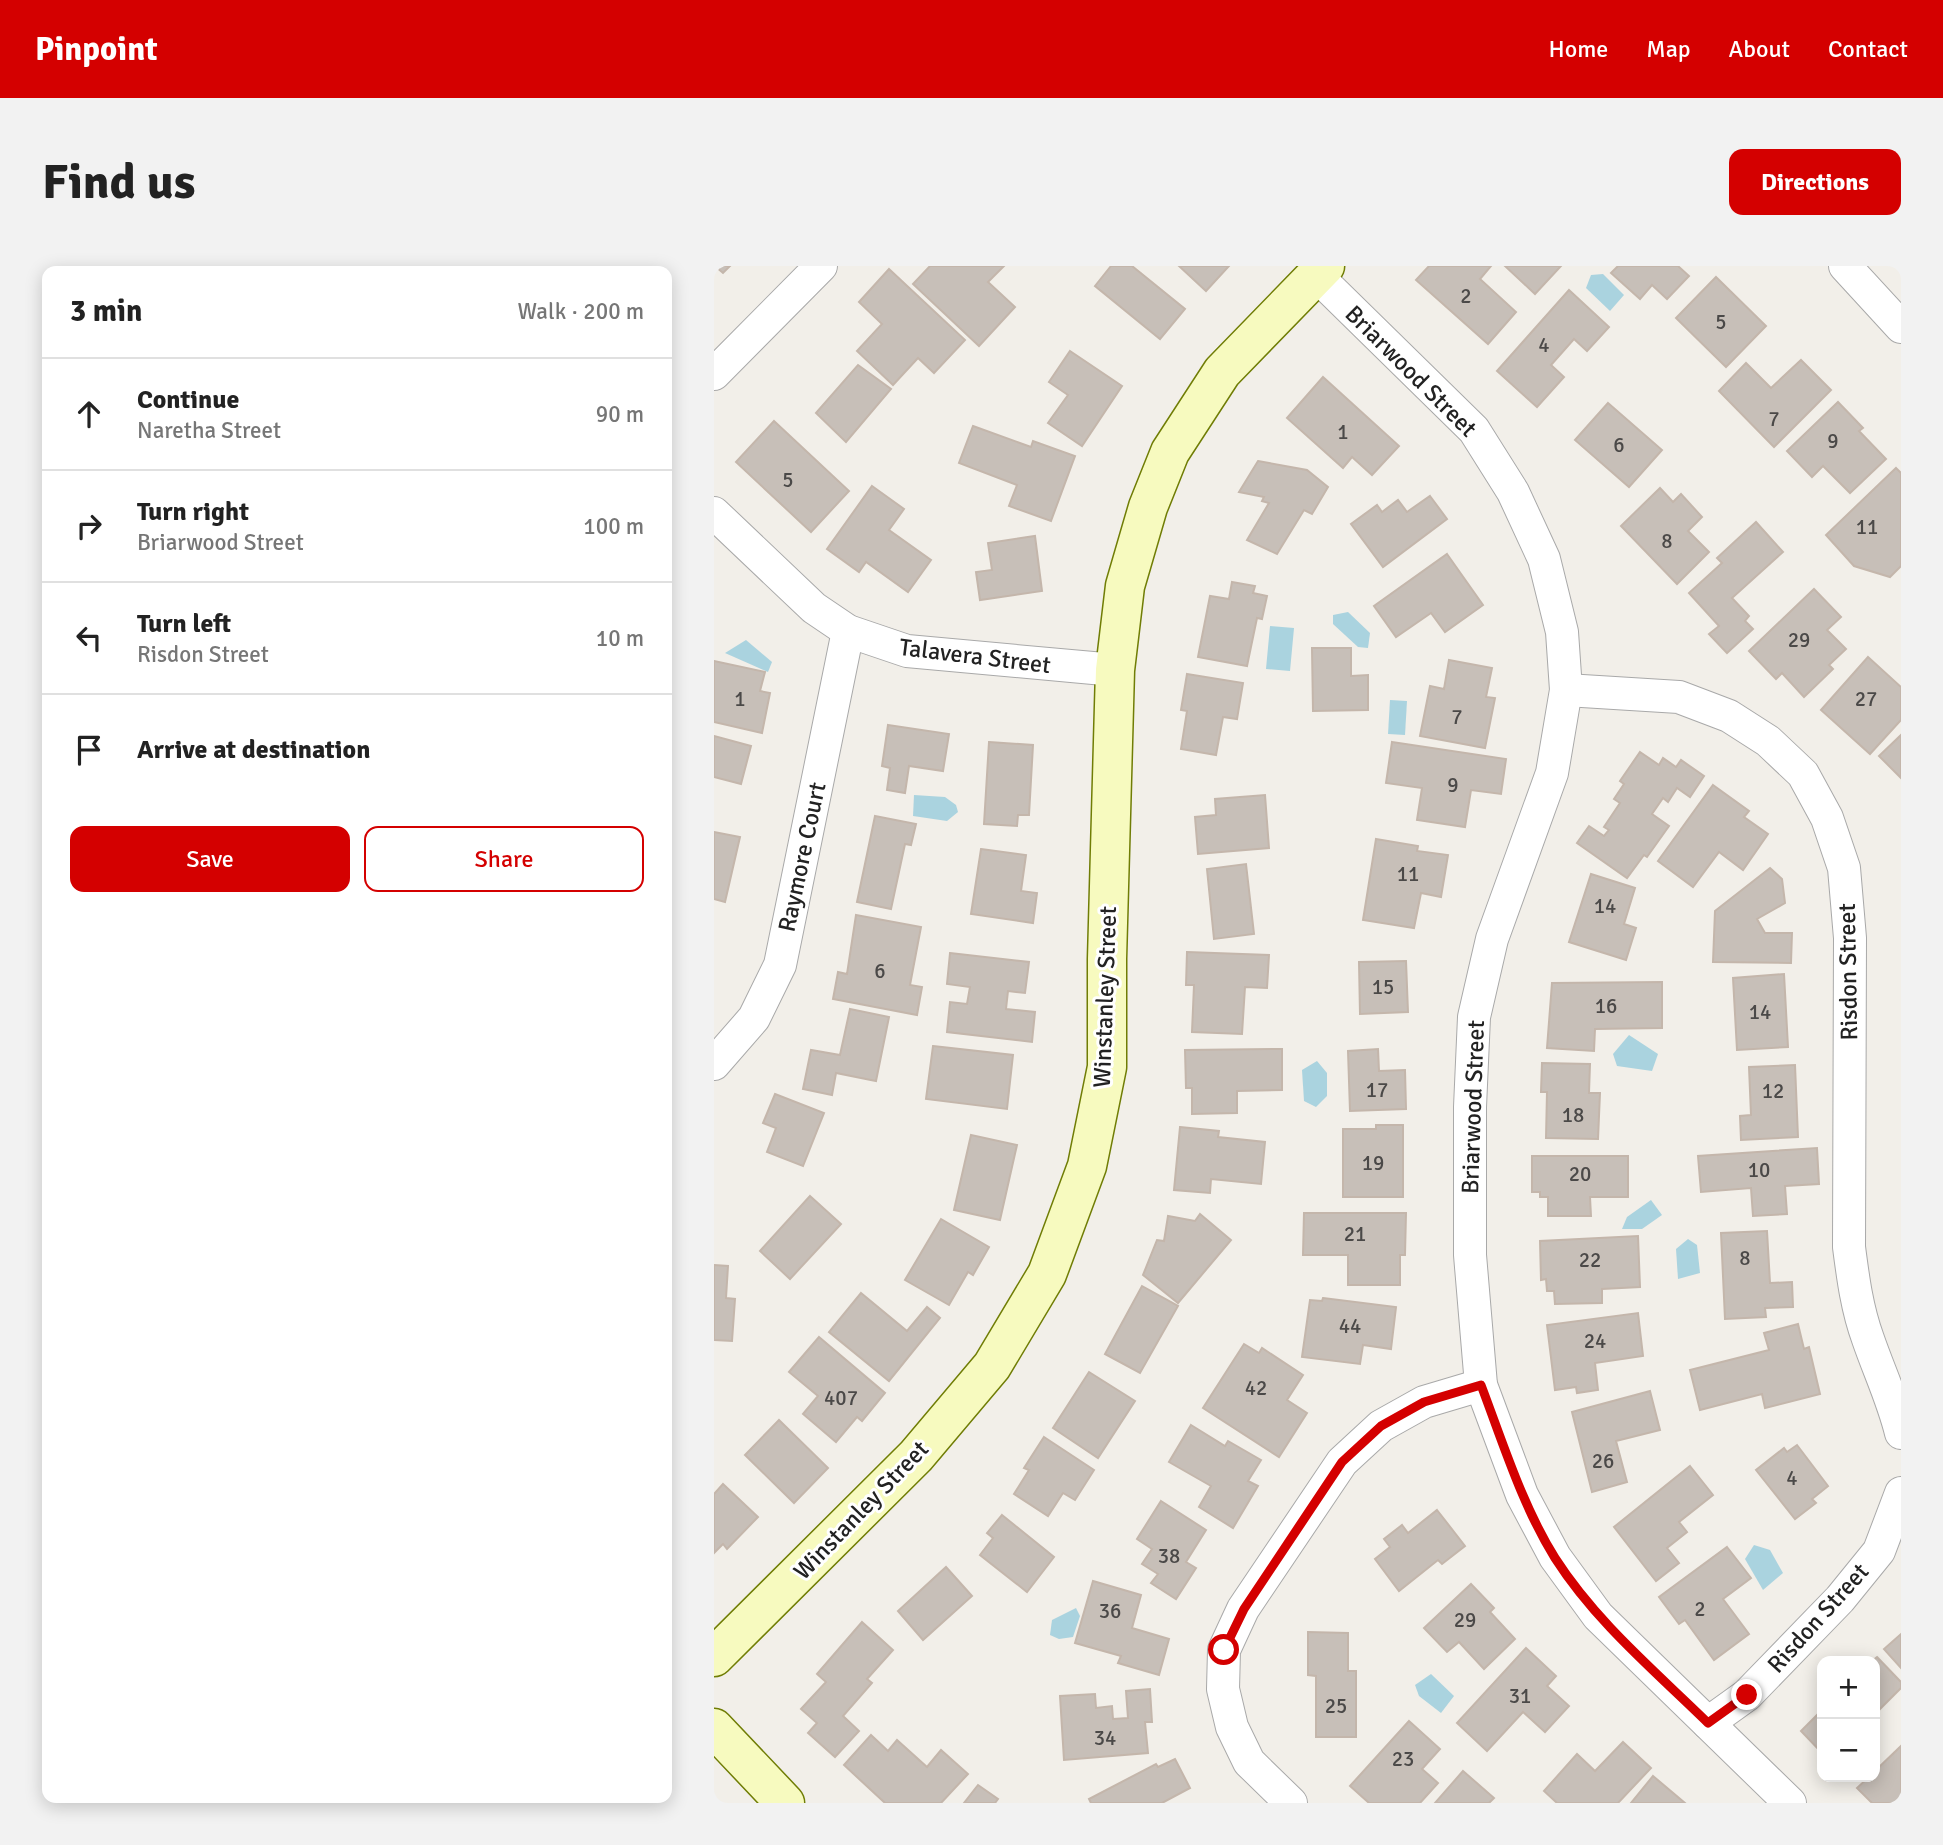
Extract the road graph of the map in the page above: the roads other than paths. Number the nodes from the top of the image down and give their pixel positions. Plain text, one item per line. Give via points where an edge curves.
1 (821, 266) edge
2 (1845, 266) edge
3 (1320, 271) edge
4 (1901, 327) edge
5 (714, 374) edge
6 (714, 513) edge
7 (848, 631) junction
8 (1115, 670) junction
9 (1566, 690) junction
10 (714, 1063) edge
11 (1481, 1385) junction
12 (1901, 1433) edge
13 (1901, 1493) edge
14 (714, 1657) edge
15 (1708, 1723) junction
16 (714, 1728) edge
17 (785, 1803) edge
18 (1291, 1803) edge
19 (1790, 1803) edge

1 - 5 street
2 - 4 street
3 - 8 street, Winstanley Street via 1222,372 1170,452 1125,586
3 - 9 street, Briarwood Street via 1474,430 1513,492 1544,559 1562,632
6 - 7 street, Talavera Street via 814,608
7 - 8 street, Talavera Street via 907,651
7 - 10 street, Raymore Court via 780,965 754,1018
8 - 14 street, Winstanley Street via 1107,1067 1087,1166 1048,1274 992,1366 916,1456
9 - 11 street, Briarwood Street via 1552,773 1492,940 1474,1017 1470,1255
9 - 12 street, Risdon Street via 1679,697 1729,716 1768,741 1803,774 1827,818 1844,868 1850,938 1849,1247 1867,1338
11 - 15 street, Briarwood Street via 1522,1495 1555,1558 1598,1616
11 - 18 street via 1424,1402 1381,1426 1342,1462 1244,1609 1224,1650 1223,1689 1233,1727 1249,1762
13 - 15 street, Risdon Street via 1879,1551 1840,1599 1747,1695
15 - 19 street, Briarwood Street
16 - 17 street

